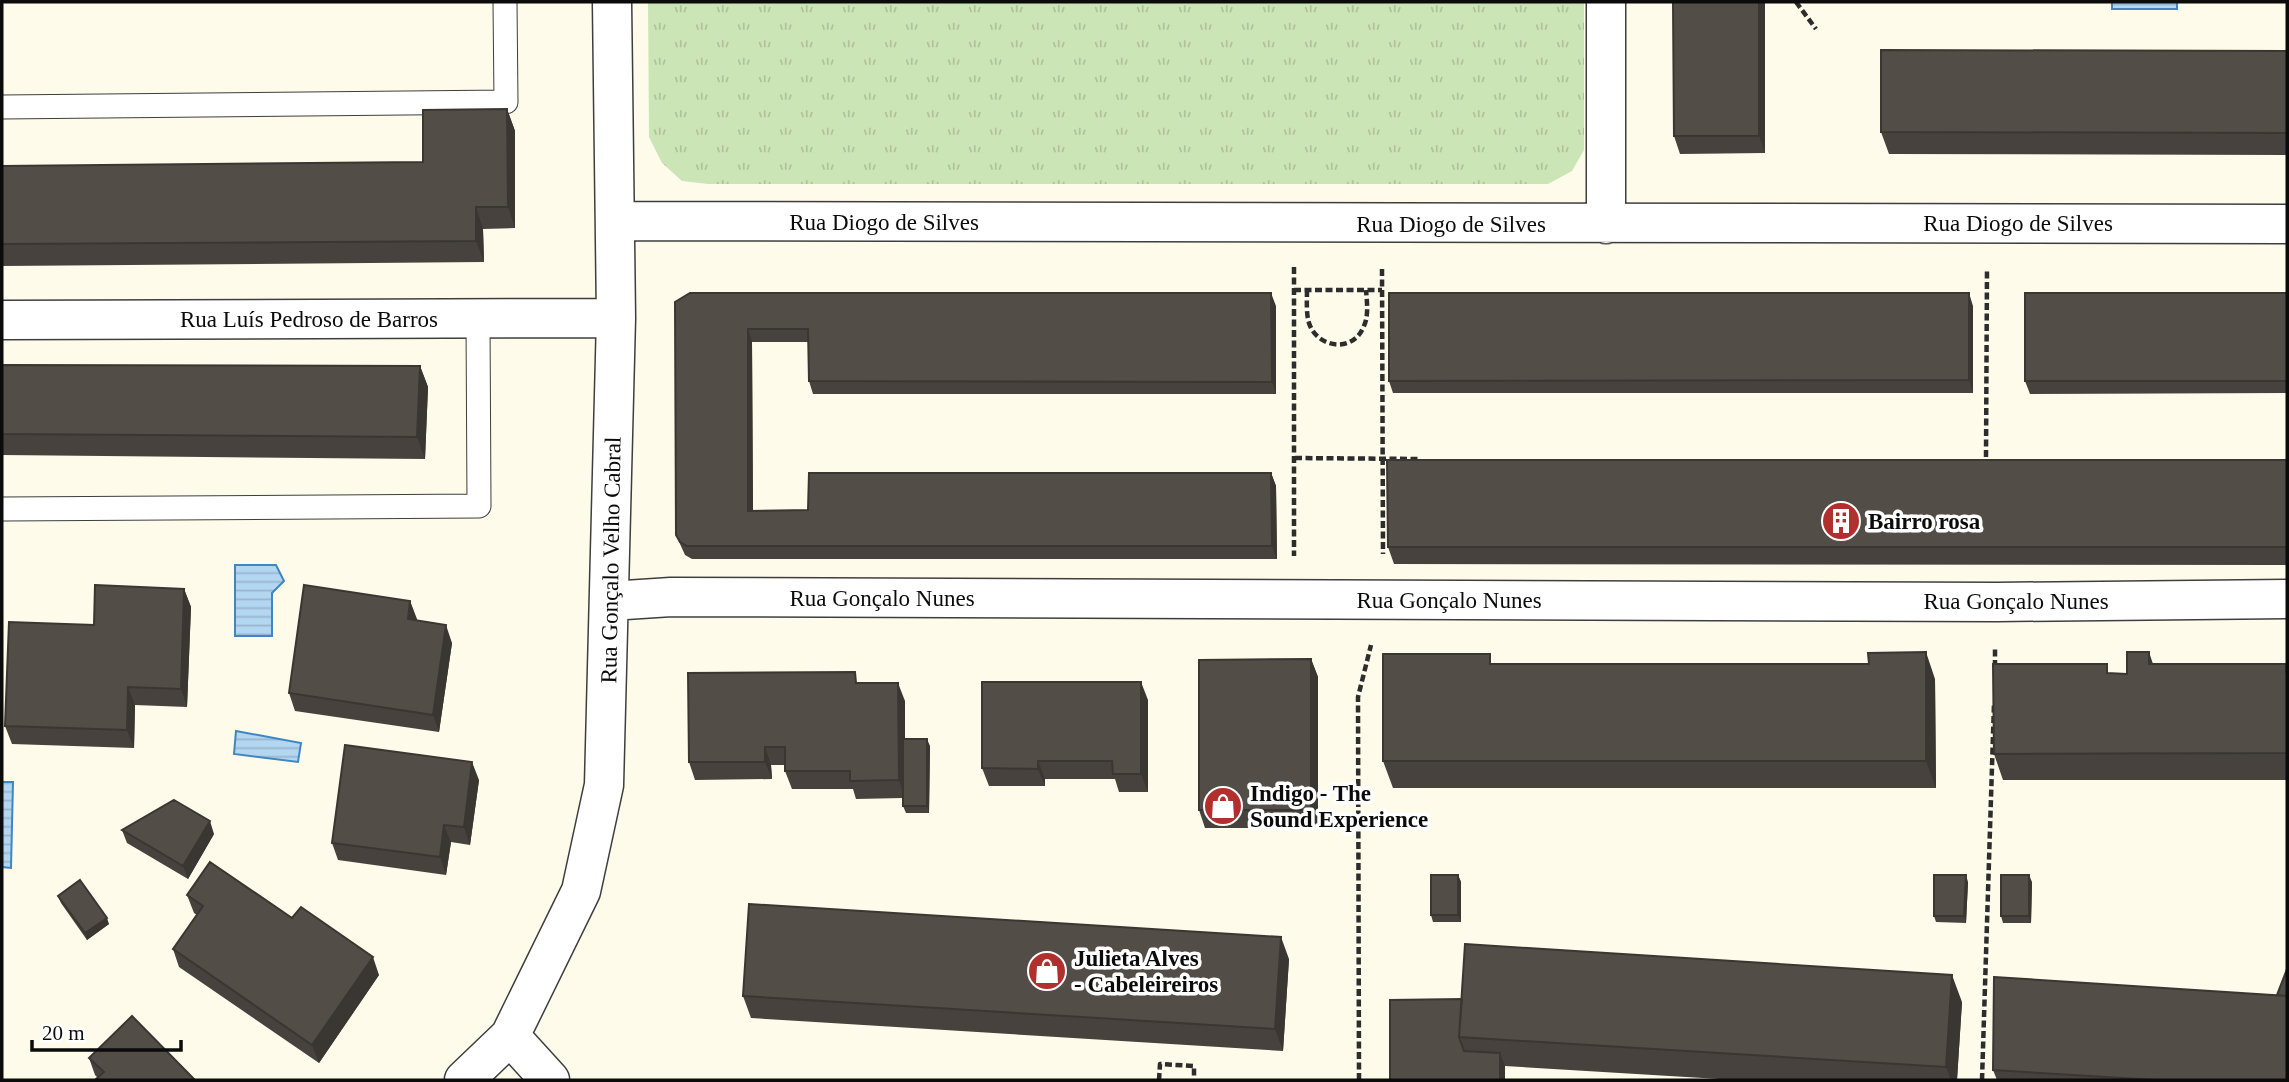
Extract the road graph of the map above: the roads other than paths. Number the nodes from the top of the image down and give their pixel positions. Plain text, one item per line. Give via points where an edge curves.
1 (505, 2) edge
2 (612, 2) edge
3 (1605, 2) edge
4 (2, 107) edge
5 (615, 221) junction
6 (1606, 224) junction
7 (2287, 224) edge
8 (616, 318) junction
9 (478, 319) junction
10 (2, 320) edge
11 (2, 509) edge
12 (2287, 599) edge
13 (610, 601) junction
14 (510, 1036) junction
15 (464, 1080) edge
16 (550, 1080) edge

1 - 4 lane via 506,102
2 - 5 street, Rua Gonçalo Velho Cabral
3 - 6 street
5 - 6 street, Rua Diogo de Silves
5 - 8 street, Rua Gonçalo Velho Cabral
6 - 7 street, Rua Diogo de Silves
8 - 9 street, Rua Luís Pedroso de Barros
8 - 13 street, Rua Gonçalo Velho Cabral
9 - 10 street, Rua Luís Pedroso de Barros
9 - 11 lane via 479,506
12 - 13 street, Rua Gonçalo Nunes via 671,597
13 - 14 street, Rua Gonçalo Velho Cabral via 604,785 581,891
14 - 15 street, Rua Gonçalo Velho Cabral
14 - 16 street

